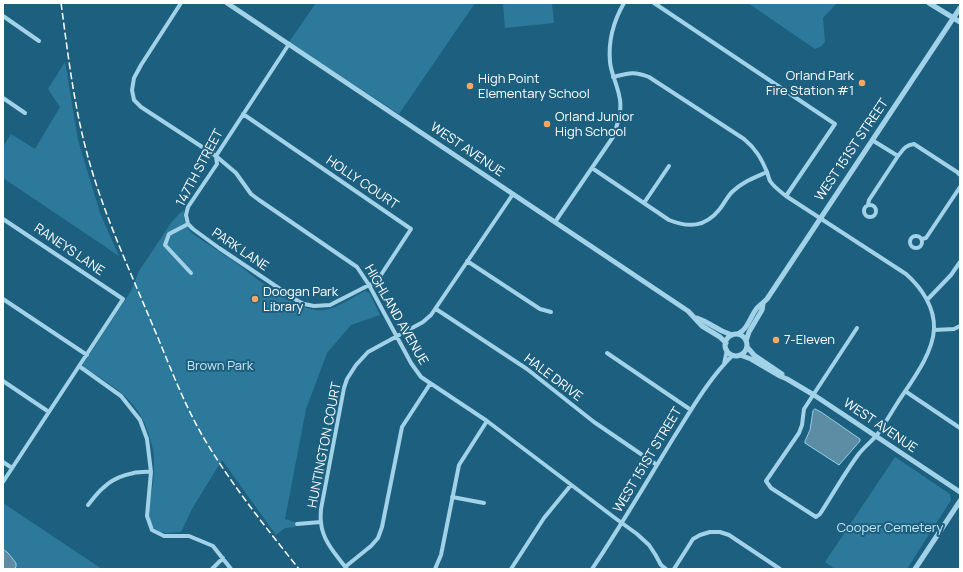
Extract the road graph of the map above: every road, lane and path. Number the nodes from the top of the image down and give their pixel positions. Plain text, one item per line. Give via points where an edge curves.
1 (181, 3) edge
2 (227, 3) edge
3 (624, 3) edge
4 (654, 3) edge
5 (929, 3) edge
6 (960, 8) edge
7 (3, 16) edge
8 (953, 18) junction
9 (960, 22) edge
10 (39, 41) dead end
11 (289, 44) junction
12 (613, 77) junction
13 (3, 98) edge
14 (26, 114) dead end
15 (243, 114) junction
16 (872, 140) junction
17 (216, 156) junction
18 (898, 156) junction
19 (669, 166) dead end
20 (592, 168) junction
21 (767, 172) junction
22 (960, 175) edge
23 (960, 187) edge
24 (513, 194) junction
25 (786, 196) junction
26 (644, 203) junction
27 (868, 204) dead end
28 (820, 218) junction
29 (3, 219) edge
30 (555, 222) junction
31 (188, 224) junction
32 (922, 239) dead end
33 (467, 261) junction
34 (960, 262) edge
35 (191, 273) dead end
36 (369, 285) junction
37 (3, 299) edge
38 (927, 300) junction
39 (763, 304) junction
40 (436, 309) junction
41 (551, 312) dead end
42 (694, 317) junction
43 (960, 326) edge
44 (857, 328) dead end
45 (934, 330) junction
46 (735, 335) junction
47 (396, 337) junction
48 (746, 341) junction
49 (726, 343) junction
50 (747, 347) junction
51 (726, 350) junction
52 (607, 353) dead end
53 (86, 355) junction
54 (732, 355) junction
55 (740, 355) junction
56 (724, 364) junction
57 (79, 366) junction
58 (787, 379) junction
59 (3, 381) edge
60 (430, 384) junction
61 (905, 391) junction
62 (814, 395) junction
63 (691, 410) junction
64 (49, 412) junction
65 (487, 421) junction
66 (960, 428) edge
67 (876, 436) junction
68 (3, 462) edge
69 (657, 465) junction
70 (12, 468) junction
71 (151, 472) junction
72 (3, 482) edge
73 (571, 485) junction
74 (960, 492) edge
75 (452, 497) junction
76 (960, 501) edge
77 (484, 503) dead end
78 (88, 505) dead end
79 (321, 522) junction
80 (297, 524) dead end
81 (622, 524) junction
82 (223, 558) junction
83 (346, 568) edge
84 (212, 569) edge
85 (231, 569) edge
86 (436, 569) edge
87 (511, 569) edge
88 (592, 569) edge
89 (666, 569) edge
90 (674, 569) edge
91 (780, 569) edge
92 (915, 569) edge

1 - 17 street, HIGHLAND AVENUE via 134,78 134,100
2 - 11 street, WEST AVENUE
3 - 12 street via 611,33 609,49
4 - 25 street via 835,124
5 - 8 street
6 - 8 street, WEST 151ST STREET
7 - 10 street
8 - 9 street
8 - 16 street, WEST 151ST STREET
11 - 15 street, 147TH STREET
11 - 24 street, WEST AVENUE
12 - 20 street via 620,95 620,113 613,137
12 - 21 street via 631,73 649,77 744,139 753,147
13 - 14 street
15 - 17 street, 147TH STREET
15 - 36 street, HOLLY COURT via 411,229 377,281
16 - 18 street
16 - 28 street, WEST 151ST STREET
17 - 31 street, 147TH STREET via 217,164 188,207
17 - 36 street, HIGHLAND AVENUE via 236,173 251,194 356,267
18 - 22 street via 905,147 914,144
18 - 27 street
19 - 26 street
20 - 26 street
20 - 30 street
21 - 25 street via 775,188
21 - 26 street via 739,186 713,216 706,222 695,225 678,224
23 - 32 street via 926,238
24 - 30 street, WEST AVENUE
24 - 33 street, HUNTINGTON COURT
25 - 28 street
28 - 38 street via 906,274
28 - 39 street, WEST 151ST STREET
29 - 53 street, RANEYS LANE via 123,299
30 - 42 street, WEST AVENUE
31 - 35 street, 147TH STREET via 169,234 166,245
31 - 36 street, PARK LANE via 219,248 304,304 330,305
33 - 40 street, HUNTINGTON COURT
33 - 41 street via 540,309
34 - 38 street
36 - 47 street, HIGHLAND AVENUE
37 - 53 street
38 - 45 street via 934,320
39 - 46 street, WEST 151ST STREET via 758,307 744,330
39 - 48 street, WEST 151ST STREET
40 - 47 street, HUNTINGTON COURT via 428,319
40 - 69 street, HALE DRIVE via 527,369 594,422
42 - 46 street, WEST AVENUE via 722,332
42 - 49 street, WEST AVENUE
43 - 45 street via 954,329
44 - 62 street
45 - 61 street via 929,352
46 - 48 street via 743,336
46 - 49 street via 729,337
47 - 60 street, HIGHLAND AVENUE via 415,371
47 - 79 street, HUNTINGTON COURT via 368,352 347,379
48 - 50 street
49 - 51 street
50 - 55 street
50 - 58 street, WEST AVENUE
51 - 54 street
51 - 56 street, WEST 151ST STREET
52 - 63 street
53 - 57 street
54 - 55 street
54 - 56 street, WEST 151ST STREET
55 - 58 street, WEST AVENUE via 751,358
56 - 63 street, WEST 151ST STREET
57 - 64 street
57 - 71 street via 121,396 140,420 147,439
58 - 62 street, WEST AVENUE
59 - 64 street
60 - 65 street, HIGHLAND AVENUE
60 - 83 street via 402,427 378,538
61 - 66 street
61 - 67 street
62 - 67 street, WEST AVENUE
62 - 67 street via 804,409 799,433 766,481 771,488 816,517 858,454
63 - 69 street, WEST 151ST STREET
64 - 70 street
65 - 73 street, HIGHLAND AVENUE
65 - 75 street via 459,465
67 - 74 street, WEST AVENUE
68 - 70 street
69 - 81 street, WEST 151ST STREET
70 - 72 street
71 - 78 street via 136,472 118,478 104,487
71 - 82 street via 147,516 152,530 164,536 189,536 213,546
73 - 81 street, HIGHLAND AVENUE
73 - 87 street via 544,518
75 - 77 street
75 - 86 street
76 - 92 street
79 - 80 street
79 - 83 street, HUNTINGTON COURT via 330,548
81 - 88 street, WEST 151ST STREET
81 - 89 street, HIGHLAND AVENUE via 649,545
82 - 84 street
82 - 85 street
90 - 91 street via 693,540 710,532 720,532 729,535

